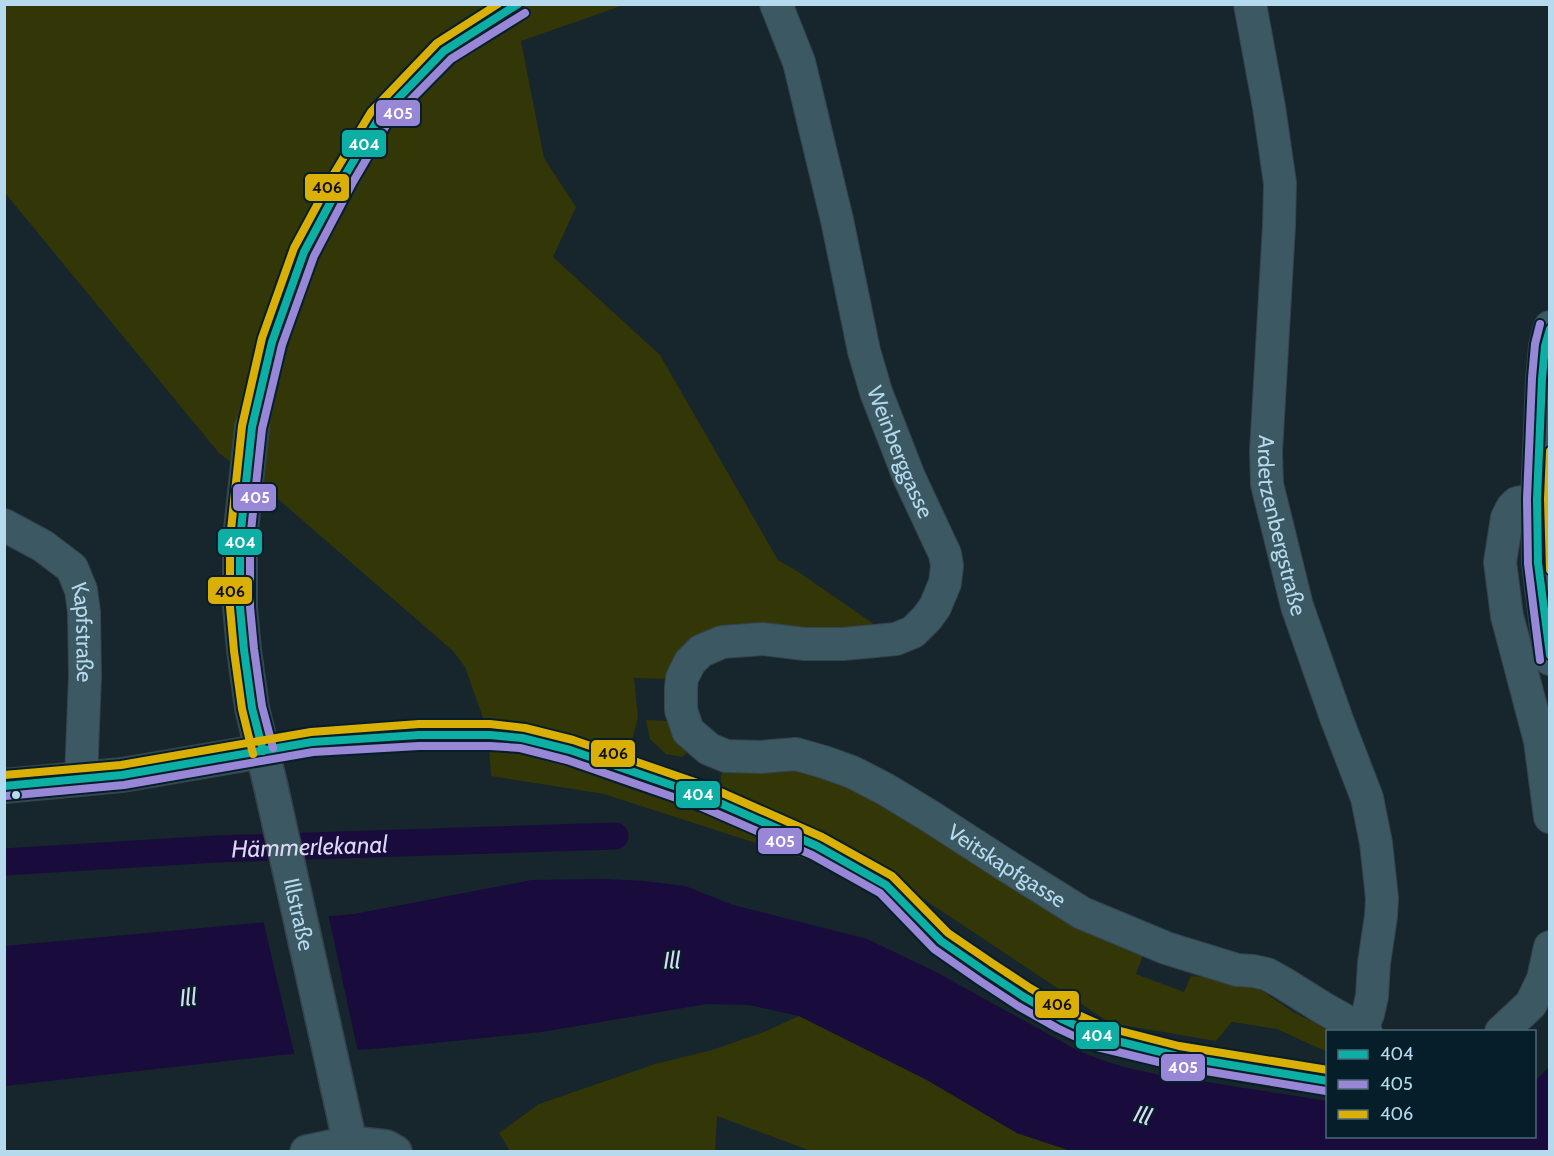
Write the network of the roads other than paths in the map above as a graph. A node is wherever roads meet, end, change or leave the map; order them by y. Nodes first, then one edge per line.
1 (776, 4) edge
2 (1250, 4) edge
3 (1550, 327) edge
4 (252, 428) tunnel mouth
5 (1537, 499) junction
6 (4, 525) edge
7 (1550, 658) edge
8 (681, 695) joint
9 (262, 752) junction
10 (81, 780) junction
11 (4, 786) edge
12 (1550, 817) edge
13 (1550, 947) edge
14 (1364, 1030) edge
15 (1503, 1030) edge
16 (350, 1143) junction
17 (308, 1152) edge
18 (395, 1152) edge

1 - 8 street, Weinberggasse
2 - 14 street, Ardetzenbergstraße
3 - 5 street
4 - 9 main road, Illstraße
5 - 7 street
5 - 12 street
6 - 10 street, Kapfstraße
8 - 14 street, Veitskapfgasse
9 - 10 main road
9 - 16 main road, Illstraße
10 - 11 main road
13 - 15 street
16 - 17 main road
16 - 18 main road

